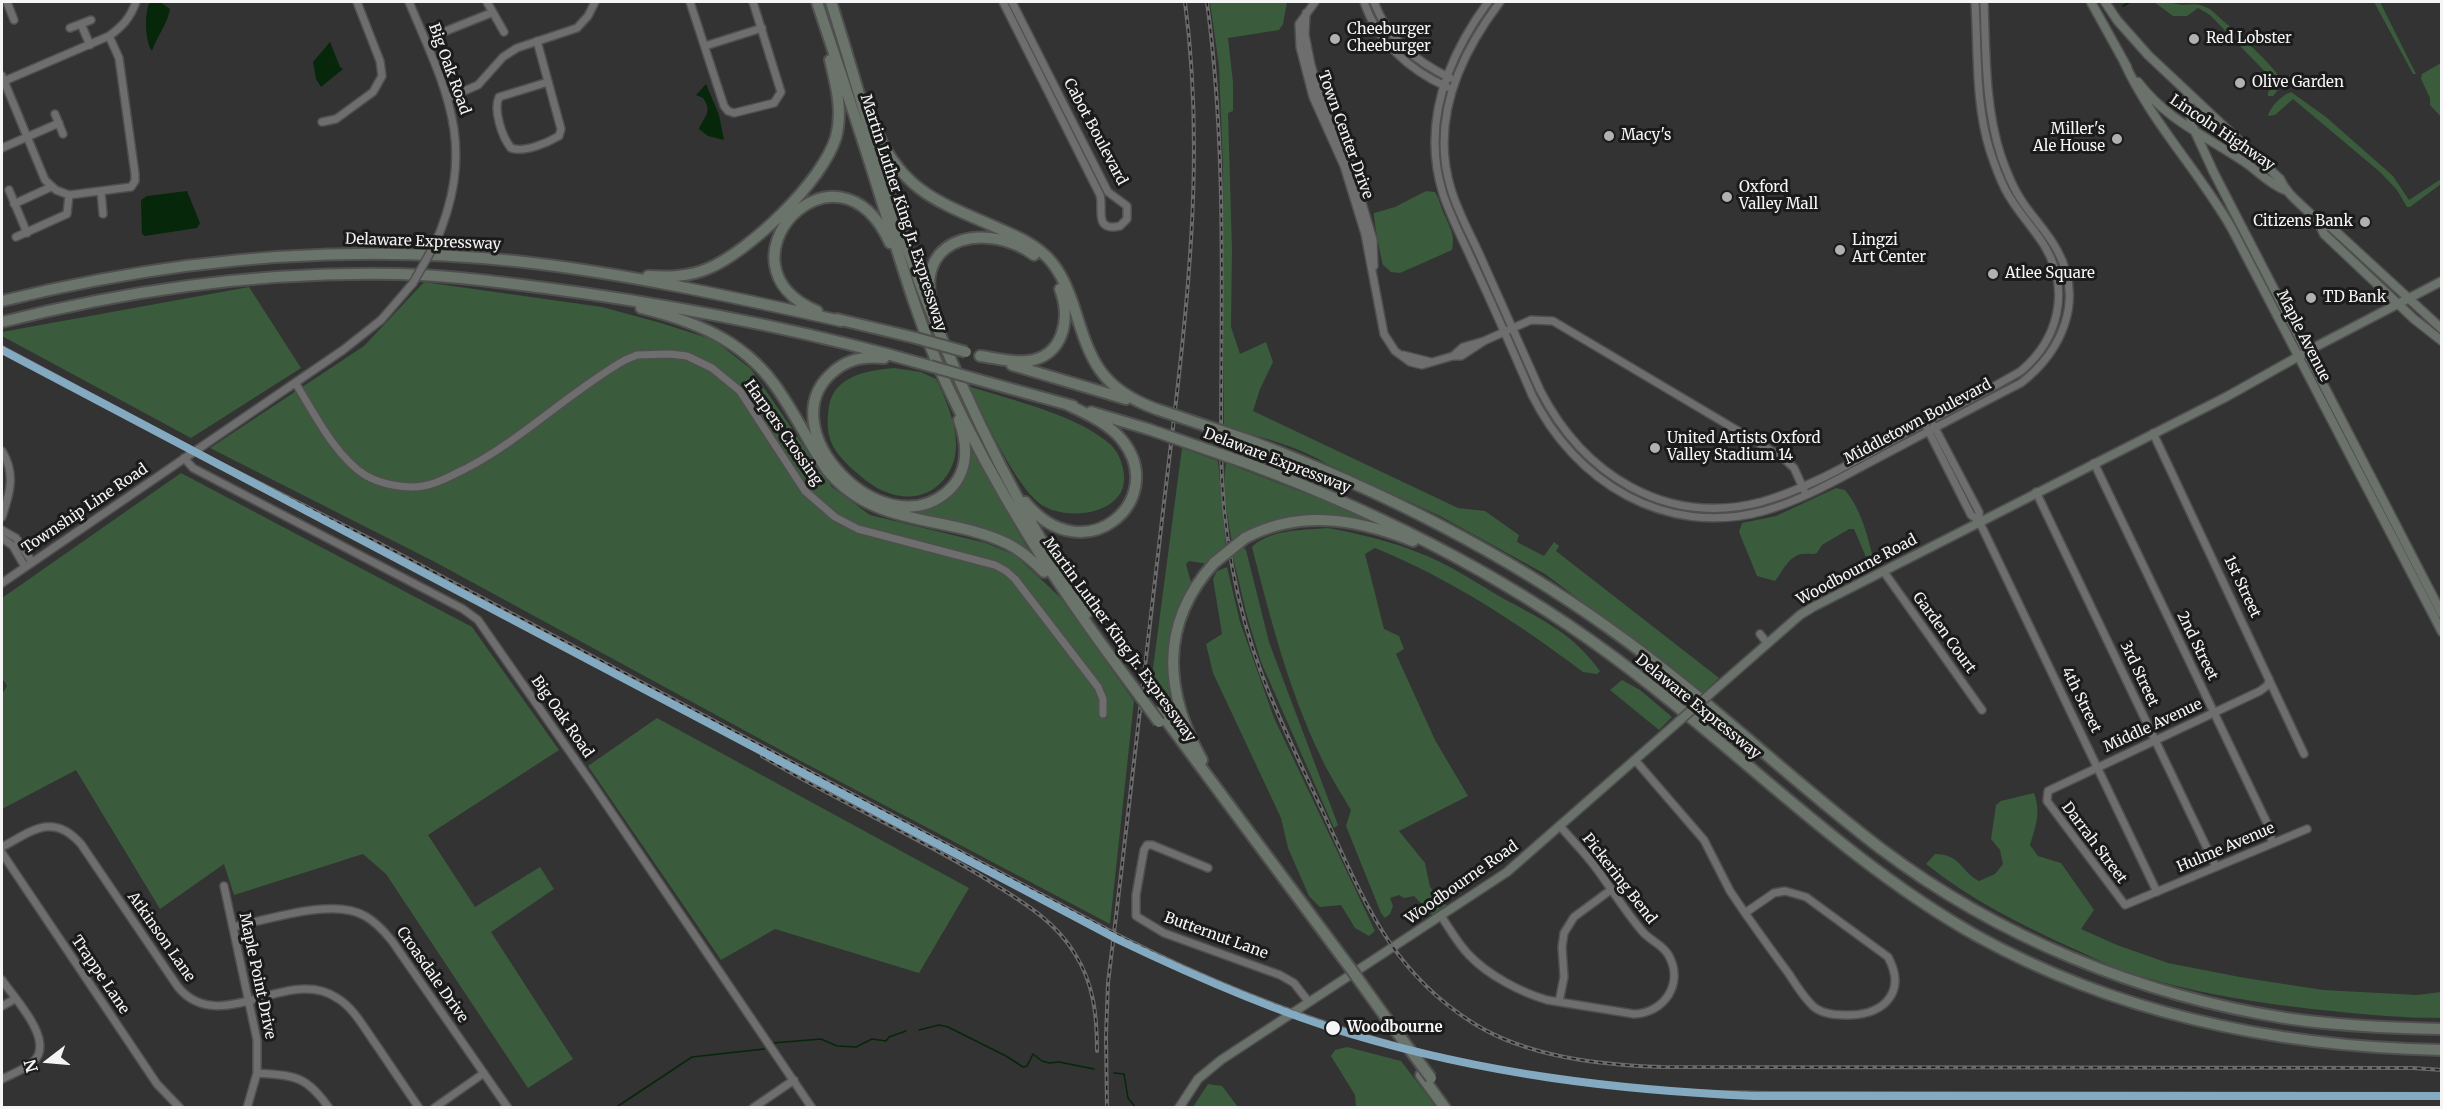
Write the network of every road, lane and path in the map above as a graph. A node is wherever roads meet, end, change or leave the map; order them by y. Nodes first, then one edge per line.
1 (7, 2) edge
2 (136, 2) edge
3 (357, 2) edge
4 (409, 2) edge
5 (487, 2) edge
6 (595, 2) edge
7 (690, 2) edge
8 (753, 2) edge
9 (831, 2) edge
10 (1003, 2) edge
11 (1012, 2) edge
12 (1315, 2) edge
13 (1364, 2) edge
14 (1374, 2) edge
15 (1488, 2) edge
16 (1500, 2) edge
17 (1975, 2) edge
18 (1984, 2) edge
19 (2091, 2) edge
20 (2105, 2) edge
21 (819, 7) edge
22 (10, 9) junction
23 (2, 13) edge
24 (491, 13) junction
25 (14, 20) dead end
26 (91, 20) dead end
27 (81, 24) junction
28 (70, 28) dead end
29 (762, 28) junction
30 (446, 31) dead end
31 (504, 32) dead end
32 (109, 36) junction
33 (537, 41) junction
34 (90, 45) junction
35 (705, 46) junction
36 (2124, 62) junction
37 (1447, 76) junction
38 (2, 80) edge
39 (1455, 81) junction
40 (548, 82) junction
41 (1443, 86) junction
42 (859, 89) junction
43 (1452, 89) junction
44 (2188, 94) junction
45 (448, 98) junction
46 (55, 114) dead end
47 (322, 122) dead end
48 (59, 123) junction
49 (2195, 133) junction
50 (63, 134) dead end
51 (27, 137) junction
52 (2, 148) edge
53 (51, 187) junction
54 (9, 190) dead end
55 (2285, 190) junction
56 (100, 192) junction
57 (69, 195) junction
58 (15, 204) junction
59 (103, 214) dead end
60 (2224, 214) junction
61 (2321, 224) junction
62 (2241, 225) junction
63 (27, 233) junction
64 (16, 237) dead end
65 (589, 272) junction
66 (906, 279) junction
67 (2442, 281) edge
68 (586, 294) junction
69 (2407, 298) junction
70 (2, 301) edge
71 (2397, 303) junction
72 (841, 321) junction
73 (2, 322) edge
74 (937, 324) junction
75 (1513, 328) junction
76 (2442, 329) edge
77 (1504, 332) junction
78 (2442, 341) edge
79 (2307, 351) junction
80 (981, 356) junction
81 (2298, 357) junction
82 (927, 365) junction
83 (946, 383) junction
84 (296, 384) junction
85 (1068, 405) junction
86 (1151, 408) junction
87 (1932, 419) junction
88 (1924, 423) junction
89 (1932, 430) junction
90 (2152, 433) junction
91 (2, 451) edge
92 (184, 458) junction
93 (2094, 463) junction
94 (1008, 479) junction
95 (1803, 486) junction
96 (2036, 492) junction
97 (1806, 496) junction
98 (2, 517) edge
99 (1979, 521) junction
100 (2, 530) edge
101 (2, 538) edge
102 (29, 564) junction
103 (1470, 564) junction
104 (1884, 572) junction
105 (2, 583) edge
106 (1062, 589) junction
107 (2442, 614) edge
108 (2442, 632) edge
109 (1760, 634) dead end
110 (1767, 644) junction
111 (1126, 671) junction
112 (2270, 679) junction
113 (1982, 710) dead end
114 (2213, 712) junction
115 (1103, 714) dead end
116 (1160, 717) junction
117 (2155, 740) junction
118 (2304, 754) dead end
119 (1635, 760) junction
120 (2098, 767) junction
121 (2046, 795) joint
122 (1223, 797) junction
123 (1560, 826) junction
124 (2307, 829) dead end
125 (2272, 842) junction
126 (2, 847) edge
127 (2, 853) edge
128 (2216, 867) junction
129 (1208, 868) dead end
130 (224, 886) dead end
131 (1612, 889) junction
132 (2157, 892) junction
133 (1745, 913) junction
134 (1441, 916) junction
135 (233, 927) junction
136 (1351, 975) junction
137 (2, 980) edge
138 (15, 999) junction
139 (249, 1000) junction
140 (1308, 1001) junction
141 (1559, 1002) junction
142 (2, 1006) edge
143 (2442, 1029) edge
144 (2442, 1050) edge
145 (257, 1073) junction
146 (484, 1073) junction
147 (1426, 1077) junction
148 (2, 1079) edge
149 (794, 1080) junction
150 (180, 1107) edge
151 (247, 1107) edge
152 (329, 1107) edge
153 (419, 1107) edge
154 (434, 1107) edge
155 (508, 1107) edge
156 (753, 1107) edge
157 (812, 1107) edge
158 (1179, 1107) edge
159 (1445, 1107) edge
160 (1453, 1107) edge

1 - 22 street
2 - 32 street
3 - 47 street
4 - 45 street, Big Oak Road
5 - 24 street
6 - 33 street
7 - 35 street
8 - 29 street
9 - 42 highway, Martin Luther King Jr. Expressway
10 - 11 street, Cabot Boulevard
12 - 77 street, Town Center Drive
13 - 41 street
14 - 37 street
15 - 37 street, Middletown Boulevard
16 - 39 street, Middletown Boulevard
17 - 87 street, Middletown Boulevard
18 - 89 street, Middletown Boulevard
19 - 36 main road, Lincoln Highway
20 - 44 main road, Lincoln Highway
21 - 65 highway
21 - 66 highway, Martin Luther King Jr. Expressway
22 - 23 street
22 - 25 street
24 - 30 street
24 - 31 street
26 - 27 street
27 - 28 street
27 - 34 street
29 - 35 street
29 - 35 street
32 - 34 street
32 - 56 street
33 - 40 street
33 - 45 street
34 - 38 street
36 - 49 main road, Lincoln Highway
36 - 60 main road, Maple Avenue
37 - 39 street
37 - 41 street, Middletown Boulevard
38 - 51 street
39 - 43 street, Middletown Boulevard
40 - 40 street
41 - 43 street
41 - 77 street, Middletown Boulevard
42 - 74 highway, Martin Luther King Jr. Expressway
42 - 86 highway
43 - 75 street, Middletown Boulevard
44 - 49 main road, Maple Avenue
44 - 55 main road, Lincoln Highway
45 - 84 street, Big Oak Road, bridge
46 - 48 street
48 - 50 street
48 - 51 street
49 - 55 main road, Lincoln Highway
49 - 62 main road, Maple Avenue
51 - 52 street
51 - 53 street
53 - 57 street
53 - 58 street
54 - 58 street
55 - 61 main road, Lincoln Highway
56 - 57 street
56 - 59 street
57 - 63 street
58 - 63 street
60 - 62 main road
60 - 81 main road, Maple Avenue
61 - 69 main road, Lincoln Highway
61 - 71 main road, Lincoln Highway
62 - 79 main road, Maple Avenue
63 - 64 street
65 - 70 highway, Delaware Expressway
65 - 72 highway, Delaware Expressway
66 - 72 highway
66 - 83 highway, Martin Luther King Jr. Expressway
67 - 69 main road, Woodbourne Road
68 - 73 highway
68 - 82 highway
68 - 106 highway
69 - 71 main road, Woodbourne Road
69 - 76 main road, Lincoln Highway
71 - 78 main road, Lincoln Highway
71 - 79 main road, Woodbourne Road
72 - 80 highway, Delaware Expressway, bridge
74 - 80 highway
74 - 94 highway, Martin Luther King Jr. Expressway
75 - 77 street, Town Center Drive
75 - 95 street, Town Center Drive
75 - 95 street, Middletown Boulevard
77 - 97 street, Middletown Boulevard
79 - 81 main road, Woodbourne Road
79 - 107 main road, Maple Avenue
80 - 86 highway, Delaware Expressway
81 - 90 main road, Woodbourne Road
81 - 108 main road, Maple Avenue
82 - 83 highway
82 - 85 highway, Delaware Expressway, bridge
83 - 106 highway, Martin Luther King Jr. Expressway
84 - 92 street, Township Line Road
84 - 115 street, Harpers Crossing
85 - 94 highway
85 - 103 highway, Delaware Expressway, bridge
86 - 143 highway, Delaware Expressway, bridge
87 - 88 street, Middletown Boulevard
87 - 89 street, 4th Street
88 - 89 street, 4th Street
88 - 95 street, Middletown Boulevard
89 - 97 street, Middletown Boulevard
89 - 99 street, 4th Street
90 - 93 main road, Woodbourne Road
90 - 112 street, 1st Street
91 - 98 street
92 - 102 street, Township Line Road
92 - 149 street, Big Oak Road
93 - 96 main road, Woodbourne Road
93 - 114 street, 2nd Street
94 - 111 highway, Martin Luther King Jr. Expressway
95 - 97 street, Town Center Drive
96 - 99 main road, Woodbourne Road
96 - 117 street, 3rd Street
99 - 104 main road, Woodbourne Road
99 - 120 street, 4th Street
100 - 102 street
101 - 102 street
102 - 105 street, Township Line Road
103 - 122 highway, bridge
103 - 144 highway, Delaware Expressway
104 - 110 main road, Woodbourne Road
104 - 113 street, Garden Court
106 - 111 highway, Martin Luther King Jr. Expressway
109 - 110 street
110 - 119 main road, Woodbourne Road, bridge
111 - 116 highway, Martin Luther King Jr. Expressway
112 - 114 street, Middle Avenue
112 - 118 street, 1st Street
114 - 117 street, Middle Avenue
114 - 125 street, 2nd Street
116 - 122 highway, Martin Luther King Jr. Expressway
116 - 136 highway, Martin Luther King Jr. Expressway
117 - 120 street, Middle Avenue
117 - 128 street, 3rd Street
119 - 123 main road, Woodbourne Road
119 - 133 street
120 - 121 street, Middle Avenue
120 - 132 street, 4th Street
121 - 132 street, Darrah Street
122 - 136 highway, Martin Luther King Jr. Expressway
123 - 131 street, Pickering Bend
123 - 134 main road, Woodbourne Road
124 - 125 street, Hulme Avenue
125 - 128 street, Hulme Avenue
126 - 139 street, Atkinson Lane
127 - 150 street, Trappe Lane
128 - 132 street, Hulme Avenue
129 - 140 street, Butternut Lane
130 - 135 street, Maple Point Drive
131 - 141 street
131 - 141 street, Pickering Bend
133 - 133 street
134 - 140 main road, Woodbourne Road
134 - 141 street, Pickering Bend
135 - 139 street, Maple Point Drive
135 - 146 street, Croasdale Drive
136 - 147 highway, Martin Luther King Jr. Expressway, bridge
137 - 138 street
138 - 142 street
138 - 148 street
139 - 145 street, Maple Point Drive
139 - 153 street, Atkinson Lane
140 - 158 main road, Woodbourne Road
145 - 151 street, Maple Point Drive
145 - 152 street
146 - 154 street
146 - 155 street, Croasdale Drive
147 - 159 highway, Martin Luther King Jr. Expressway
147 - 160 highway, Martin Luther King Jr. Expressway
149 - 156 street
149 - 157 street, Big Oak Road

